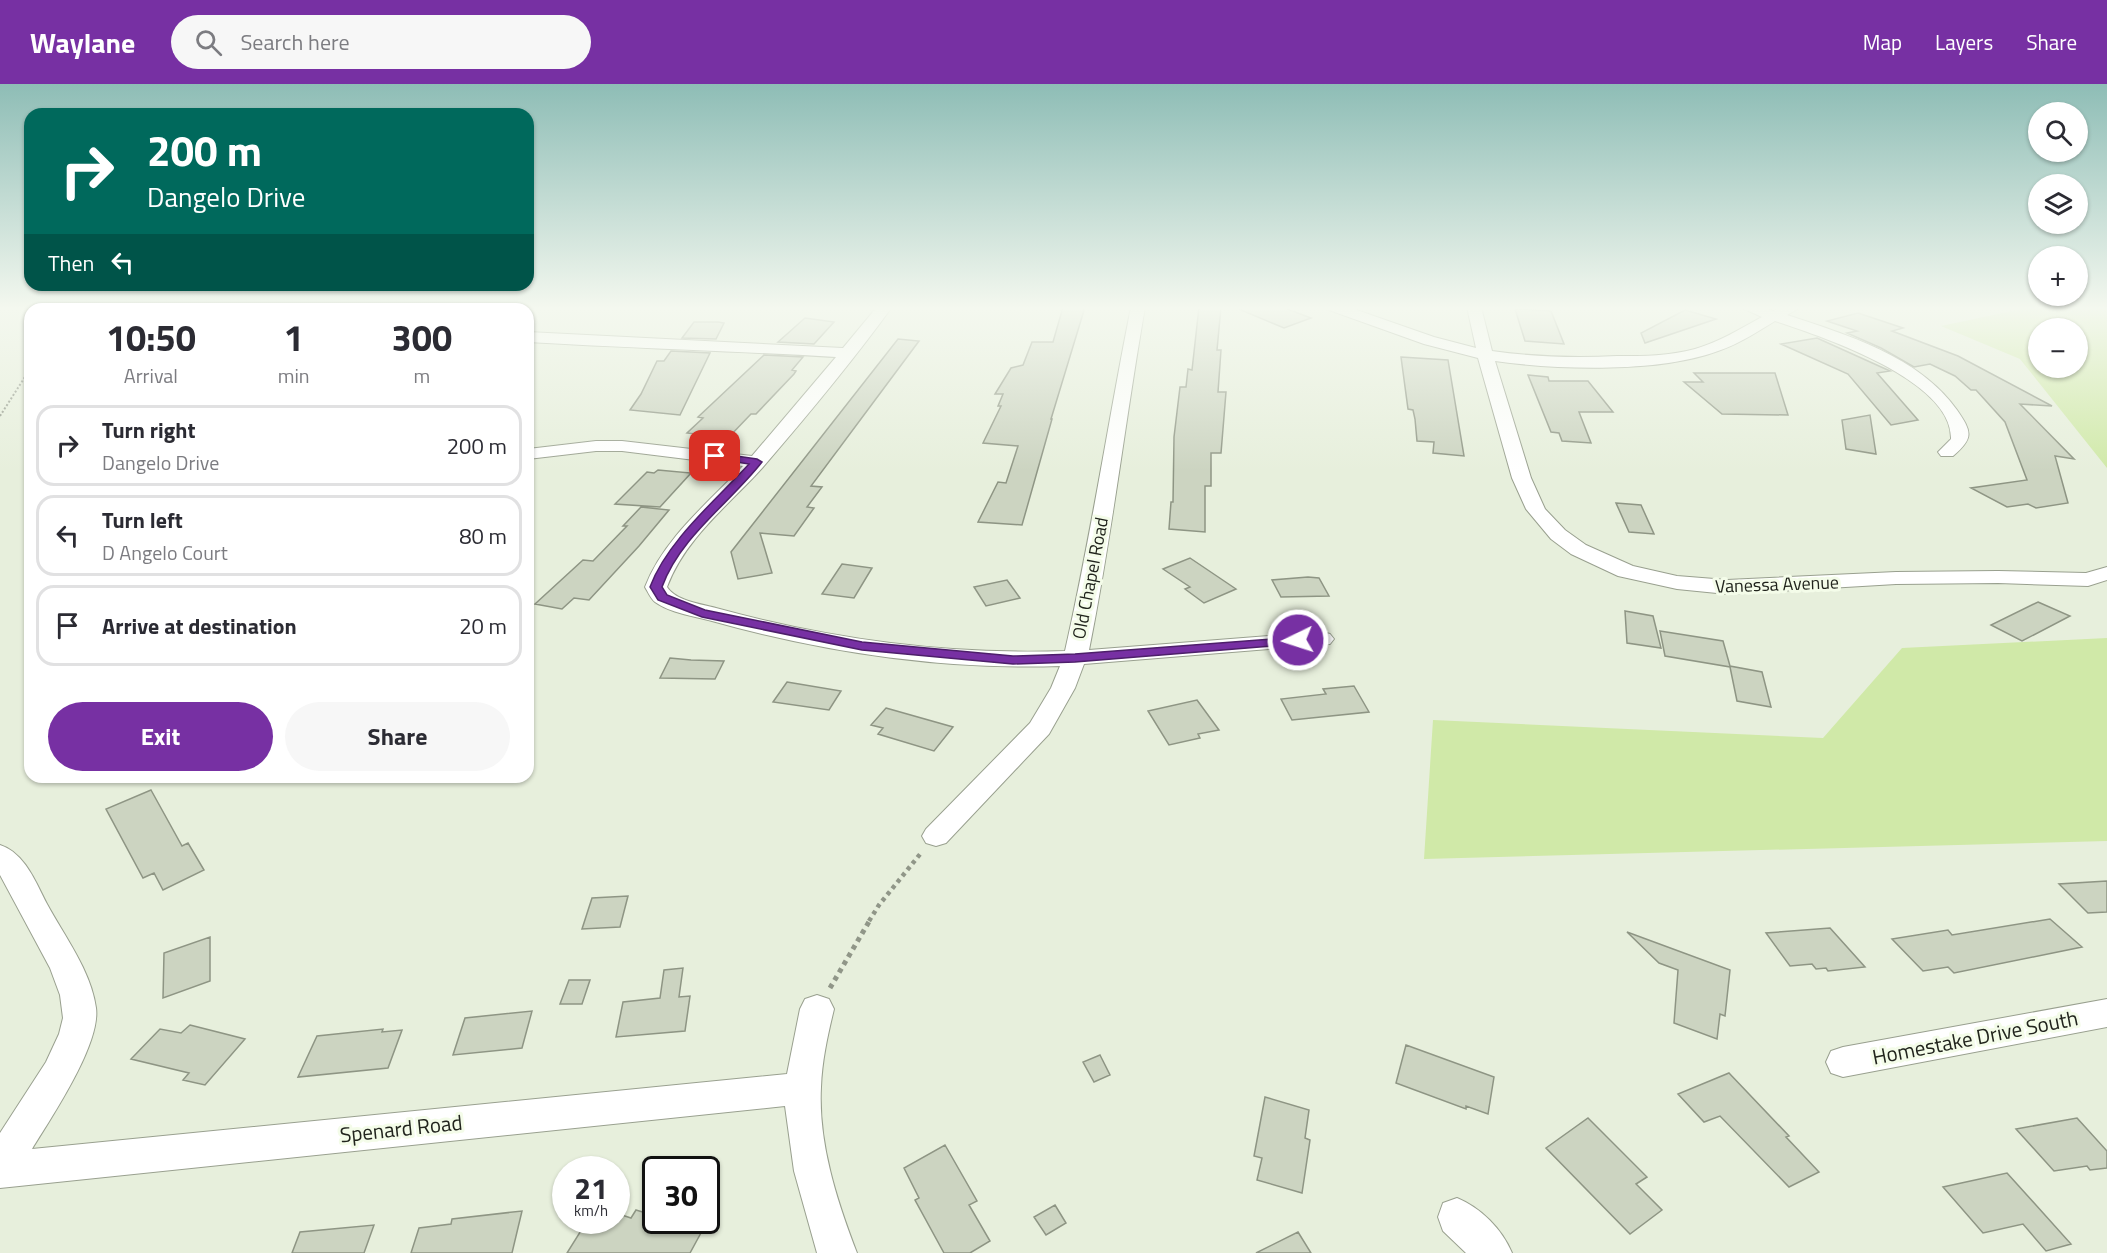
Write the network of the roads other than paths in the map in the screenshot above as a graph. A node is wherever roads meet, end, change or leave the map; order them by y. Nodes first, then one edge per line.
1 (840, 362) edge
2 (1128, 362) edge
3 (1488, 362) edge
4 (1566, 362) edge
5 (1600, 362) edge
6 (1886, 362) edge
7 (1947, 452) dead end
8 (534, 453) edge
9 (757, 462) junction
10 (2107, 573) edge
11 (1322, 639) dead end
12 (1075, 658) junction
13 (936, 836) road end
14 (0, 856) edge
15 (817, 1010) road end
16 (2107, 1013) edge
17 (1843, 1062) dead end
18 (803, 1088) junction
19 (0, 1168) edge
20 (1457, 1217) dead end
21 (837, 1253) edge
22 (1491, 1253) edge

1 - 9 street
2 - 12 street, Old Chapel Road
3 - 10 street, Vanessa Avenue
4 - 5 street
6 - 7 street
8 - 9 street
9 - 12 street
11 - 12 street
12 - 13 street, Old Chapel Road
14 - 19 street
15 - 18 street
16 - 17 street, Homestake Drive South
18 - 19 street, Spenard Road
18 - 21 street
20 - 22 street

